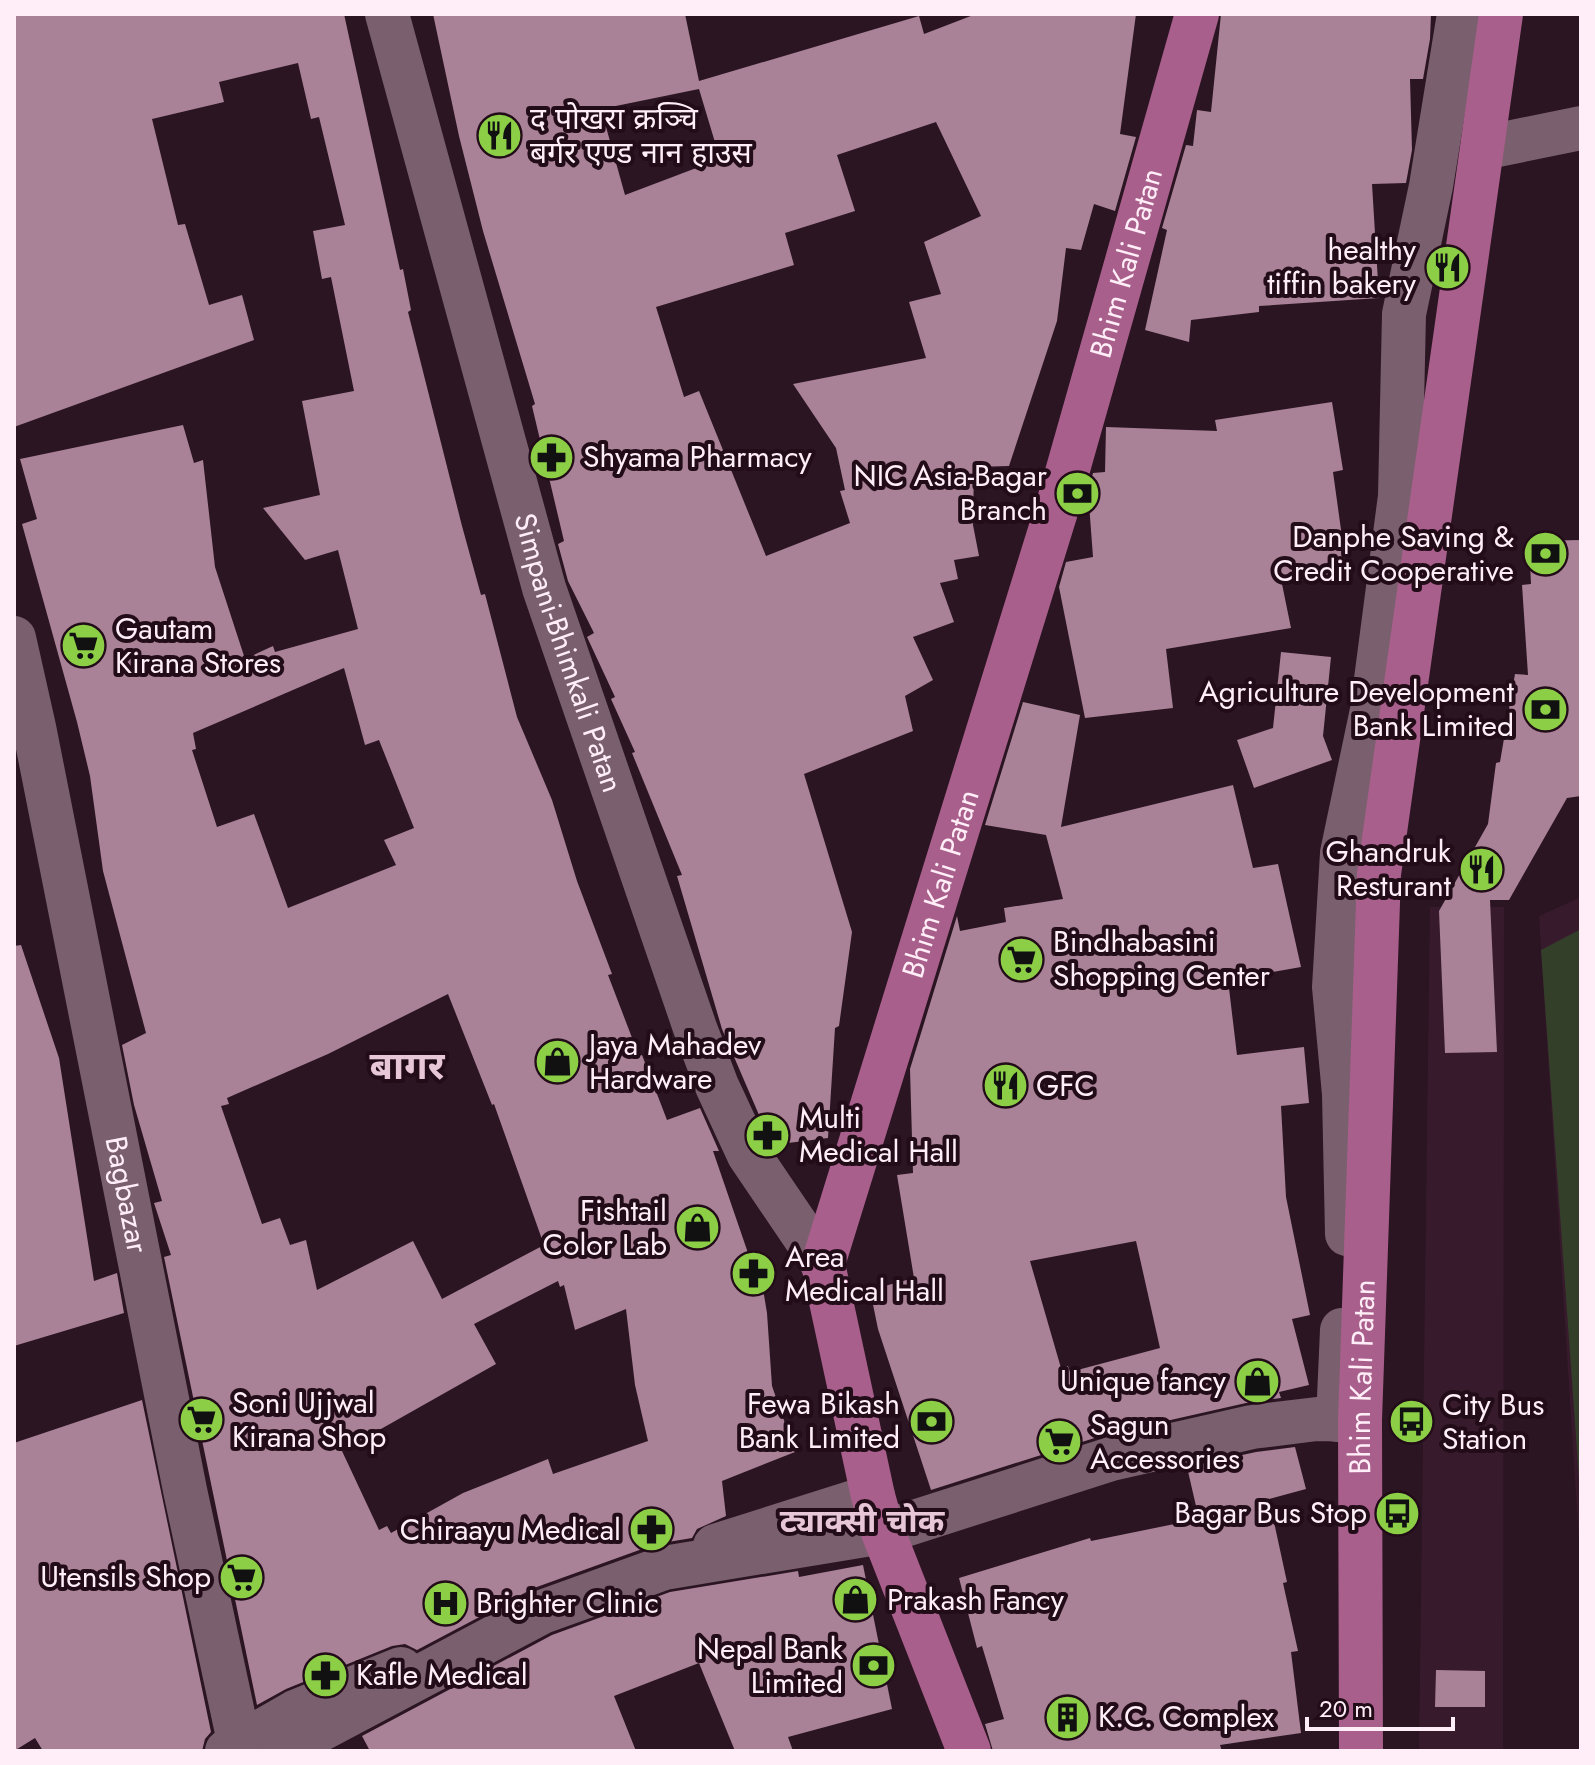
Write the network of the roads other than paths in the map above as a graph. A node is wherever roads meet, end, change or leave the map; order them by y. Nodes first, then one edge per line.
1 (387, 14) edge
2 (1197, 14) edge
3 (1459, 14) edge
4 (1501, 14) edge
5 (1581, 128) edge
6 (1483, 148) junction
7 (14, 638) edge
8 (823, 1264) junction
9 (1349, 1420) junction
10 (878, 1514) junction
11 (247, 1749) edge
12 (969, 1751) edge
13 (1361, 1751) edge

1 - 8 street, Simpani-Bhimkali Patan
2 - 8 main road, Bhim Kali Patan
3 - 9 street
4 - 6 main road, Bhim Kali Patan
5 - 6 street
6 - 9 main road, Bhim Kali Patan
7 - 11 street, Bagbazar
8 - 10 main road, Bhim Kali Patan
9 - 10 street
9 - 13 main road, Bhim Kali Patan
10 - 11 street
10 - 12 main road, Bhim Kali Patan

